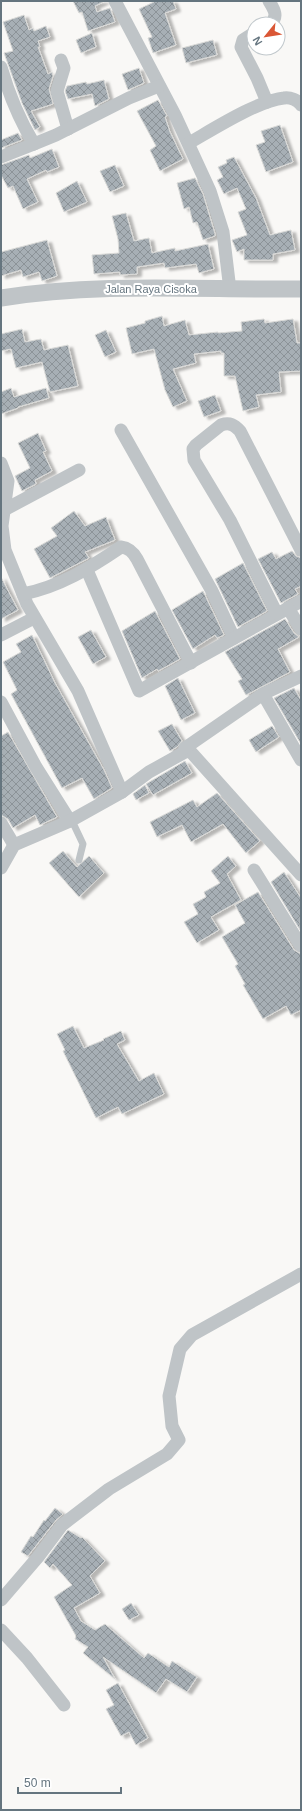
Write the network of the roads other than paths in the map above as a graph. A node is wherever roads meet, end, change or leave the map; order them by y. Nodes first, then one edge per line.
1 (115, 1) edge
2 (270, 1) edge
3 (276, 16) edge
4 (246, 38) edge
5 (61, 60) dead end
6 (1, 68) edge
7 (159, 86) junction
8 (267, 102) junction
9 (301, 105) edge
10 (68, 129) junction
11 (188, 143) junction
12 (34, 144) junction
13 (1, 157) edge
14 (301, 289) edge
15 (230, 290) junction
16 (1, 298) edge
17 (121, 430) dead end
18 (1, 465) edge
19 (79, 470) dead end
20 (4, 510) junction
21 (301, 550) edge
22 (87, 570) junction
23 (23, 594) junction
24 (301, 601) edge
25 (282, 611) junction
26 (34, 618) junction
27 (301, 629) edge
28 (1, 636) edge
29 (234, 638) junction
30 (191, 662) junction
31 (301, 676) edge
32 (263, 694) junction
33 (1, 702) edge
34 (185, 748) junction
35 (301, 760) edge
36 (122, 792) junction
37 (70, 821) junction
38 (1, 823) edge
39 (14, 845) junction
40 (79, 860) dead end
41 (1, 868) edge
42 (254, 870) dead end
43 (300, 871) edge
44 (301, 946) edge
45 (301, 1274) edge
46 (1, 1600) edge
47 (1, 1630) edge
48 (64, 1705) dead end

1 - 7 street
2 - 3 street
4 - 8 street
5 - 10 street
6 - 12 street
7 - 10 street
7 - 11 street
8 - 9 street
8 - 11 street
10 - 12 street
11 - 15 street
12 - 13 street
14 - 15 street, Jalan Raya Cisoka
15 - 16 street, Jalan Raya Cisoka
17 - 29 street
18 - 20 street
19 - 20 street
20 - 23 street
21 - 25 street
22 - 23 street
22 - 30 street
22 - 30 street
23 - 26 street
24 - 25 street
25 - 27 street
25 - 29 street
26 - 28 street
26 - 36 street
29 - 30 street
31 - 32 street
32 - 34 street
32 - 35 street
33 - 37 street
34 - 36 street
34 - 43 street
36 - 37 street
37 - 39 street
37 - 40 lane
38 - 39 street
39 - 41 street
42 - 44 street
45 - 46 street
47 - 48 street

